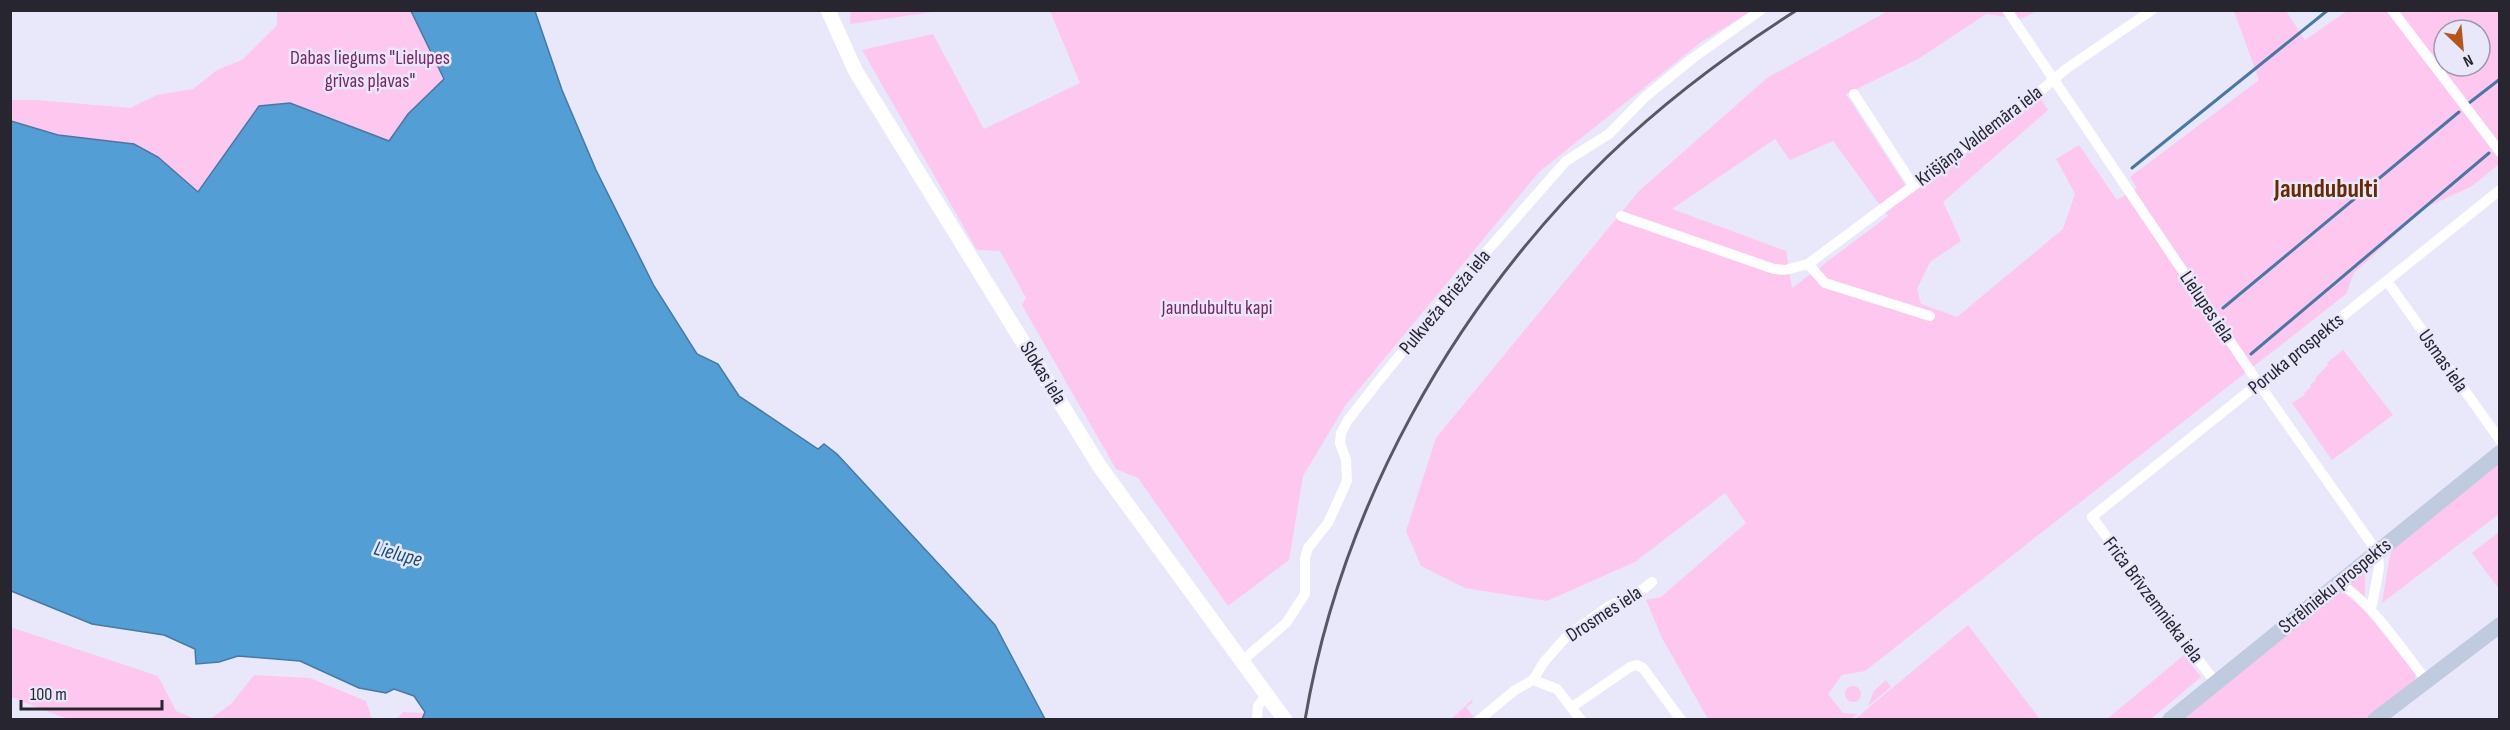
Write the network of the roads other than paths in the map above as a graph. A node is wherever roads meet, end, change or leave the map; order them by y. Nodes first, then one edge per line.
1 (828, 10) edge
2 (1761, 10) edge
3 (2007, 10) edge
4 (2151, 10) edge
5 (2392, 10) edge
6 (2054, 79) junction
7 (1854, 94) dead end
8 (2499, 152) edge
9 (1913, 185) junction
10 (2499, 190) edge
11 (1621, 216) dead end
12 (1808, 264) junction
13 (2387, 281) junction
14 (1930, 316) dead end
15 (2259, 384) junction
16 (2499, 440) edge
17 (2499, 453) edge
18 (2092, 517) joint
19 (2378, 553) junction
20 (1652, 582) dead end
21 (2340, 583) junction
22 (2371, 610) junction
23 (2499, 625) edge
24 (1242, 660) junction
25 (1533, 680) junction
26 (2426, 680) junction
27 (2215, 682) junction
28 (1267, 694) junction
29 (1572, 707) junction
30 (1257, 720) edge
31 (1285, 720) edge
32 (1479, 720) edge
33 (1581, 720) edge
34 (1681, 720) edge
35 (2170, 720) edge
36 (2375, 720) edge

1 - 24 main road, Slokas iela
2 - 24 street, Pulkveža Brieža iela
3 - 6 street, Lielupes iela
4 - 6 street, Krišjāņa Valdemāra iela
5 - 8 street
6 - 9 street, Krišjāņa Valdemāra iela
6 - 15 street, Lielupes iela
7 - 9 street
9 - 12 street, Krišjāņa Valdemāra iela
10 - 13 street, Poruka prospekts
11 - 12 street
12 - 14 street
13 - 15 street, Poruka prospekts
13 - 16 street, Usmas iela
15 - 18 street, Poruka prospekts
15 - 19 street, Lielupes iela
17 - 19 main road, Strēlnieku prospekts
18 - 27 street, Friča Brīvzemnieka iela
19 - 21 main road, Strēlnieku prospekts
19 - 22 street
20 - 25 street, Drosmes iela
21 - 22 street
21 - 27 main road, Strēlnieku prospekts
22 - 26 street
23 - 26 main road
24 - 28 main road, Slokas iela
25 - 29 street
25 - 32 street, Drosmes iela
26 - 36 main road
27 - 35 main road, Strēlnieku prospekts
28 - 30 street
28 - 31 main road, Slokas iela
29 - 33 street
29 - 34 street

